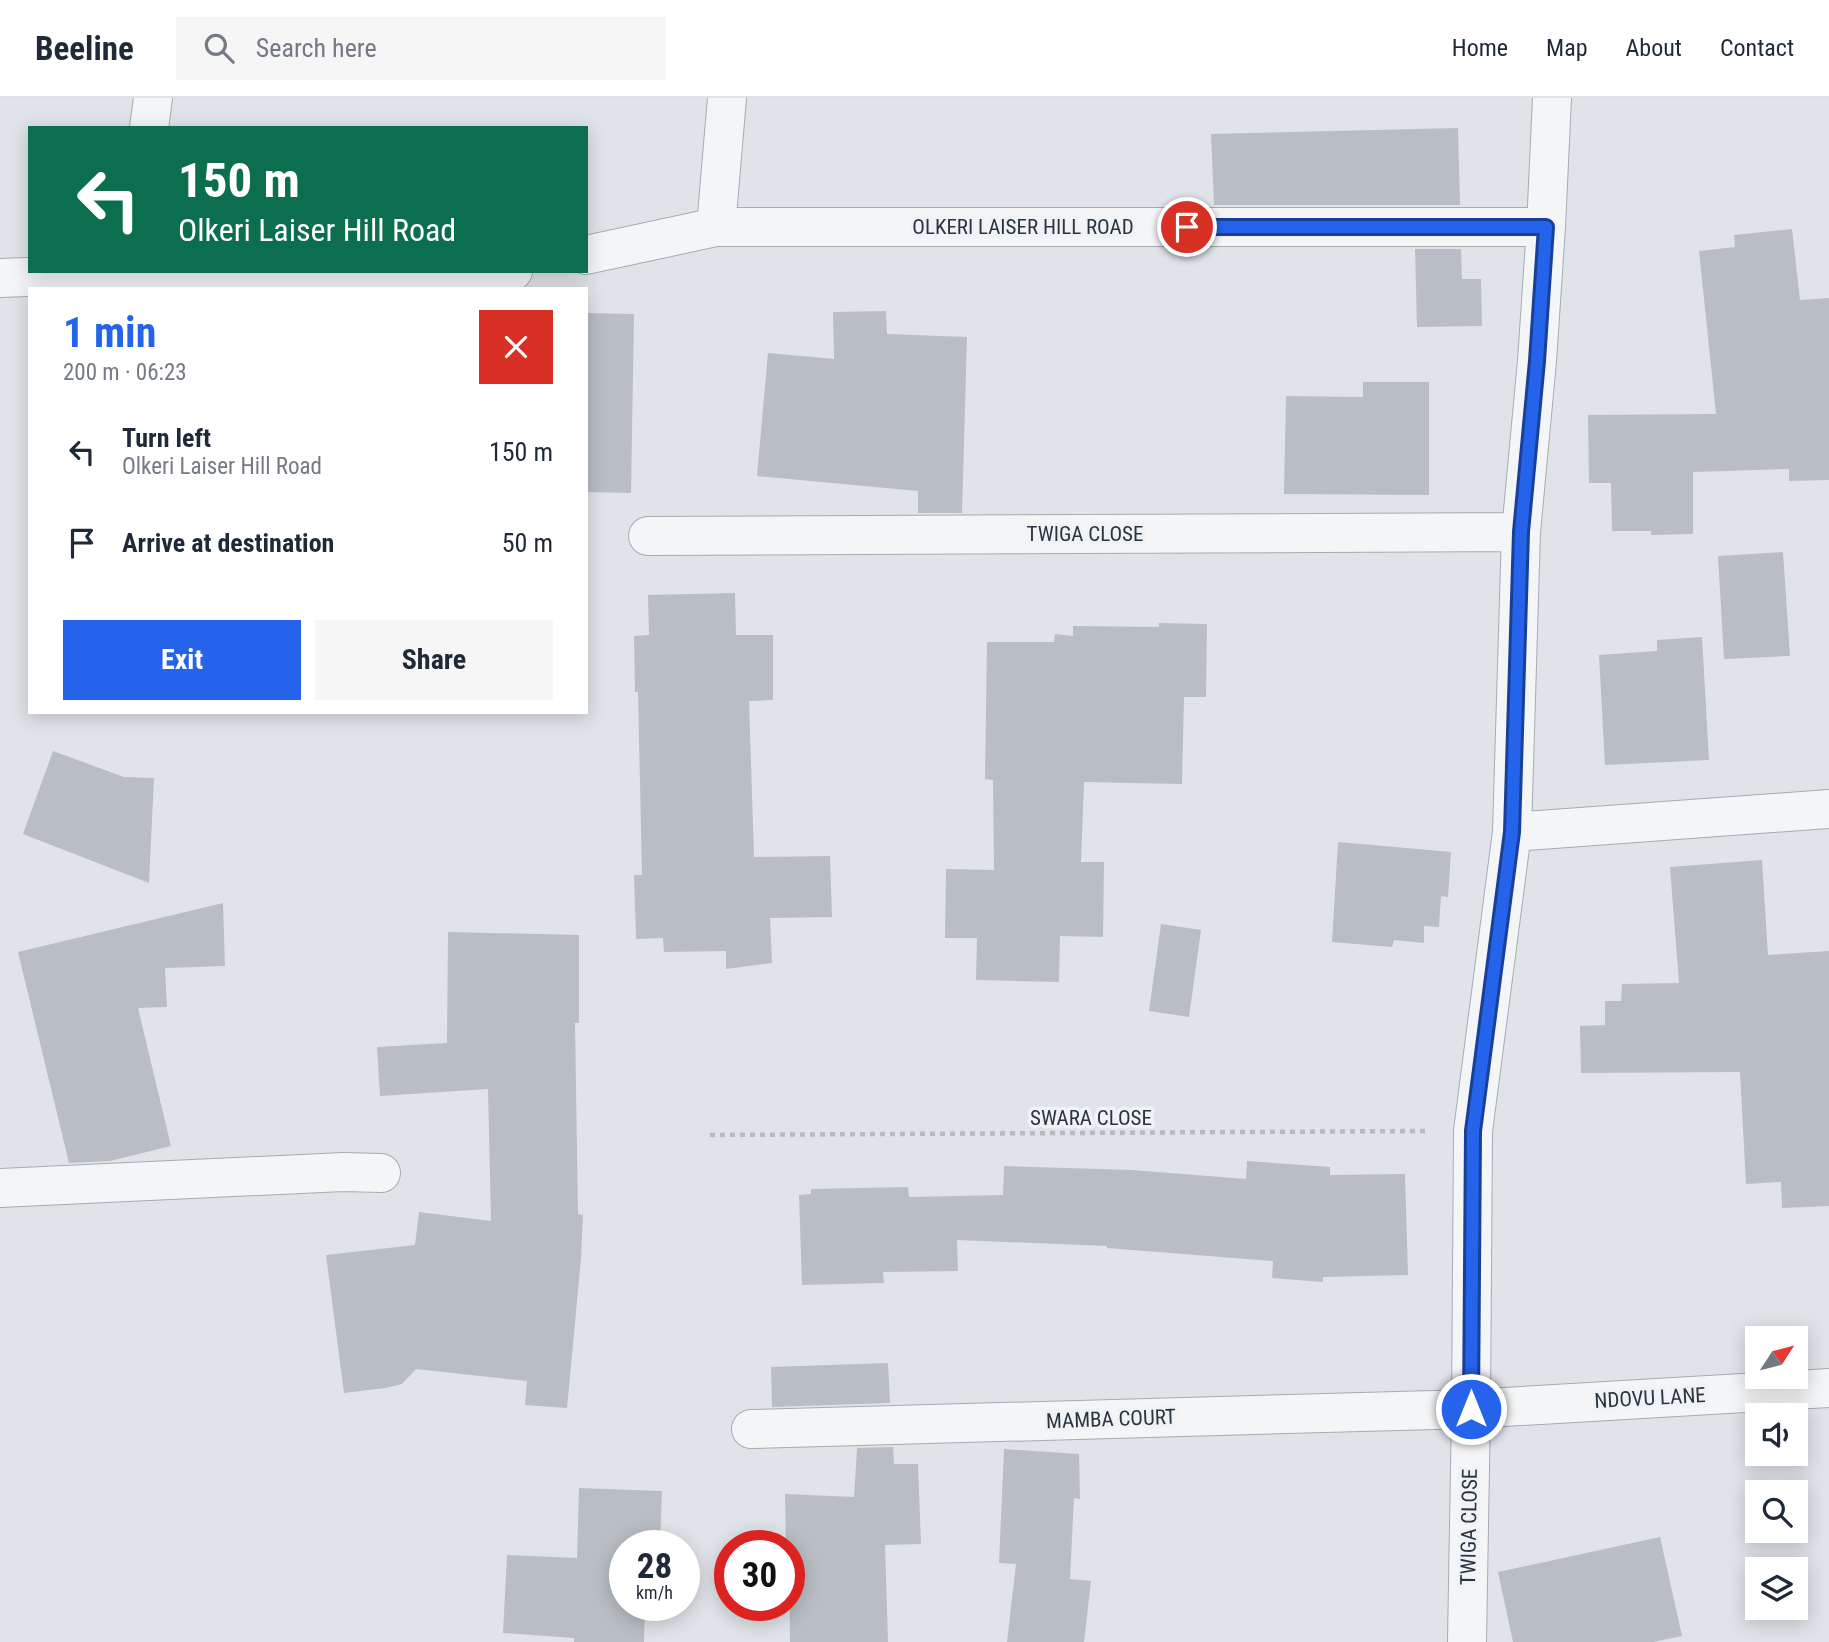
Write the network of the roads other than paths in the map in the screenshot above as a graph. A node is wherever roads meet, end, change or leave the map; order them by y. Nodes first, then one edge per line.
1 (153, 98) edge
2 (727, 98) edge
3 (1552, 98) edge
4 (149, 126) edge
5 (716, 227) junction
6 (1546, 227) junction
7 (588, 255) edge
8 (108, 273) edge
9 (154, 273) edge
10 (504, 273) edge
11 (0, 278) edge
12 (1521, 532) junction
13 (649, 536) dead end
14 (1829, 808) edge
15 (1512, 832) junction
16 (381, 1173) dead end
17 (0, 1188) edge
18 (1829, 1388) edge
19 (1471, 1409) junction
20 (751, 1429) dead end
21 (1467, 1642) edge

1 - 4 street
2 - 5 street
3 - 6 street, TWIGA CLOSE
5 - 6 street, OLKERI LAISER HILL ROAD
5 - 7 street, OLKERI LAISER HILL ROAD
6 - 12 street, TWIGA CLOSE
8 - 11 street
9 - 10 street
12 - 13 street, TWIGA CLOSE
12 - 15 street, TWIGA CLOSE
14 - 15 street
15 - 19 street, TWIGA CLOSE
16 - 17 street
18 - 19 street, NDOVU LANE
19 - 20 street, MAMBA COURT
19 - 21 street, TWIGA CLOSE

